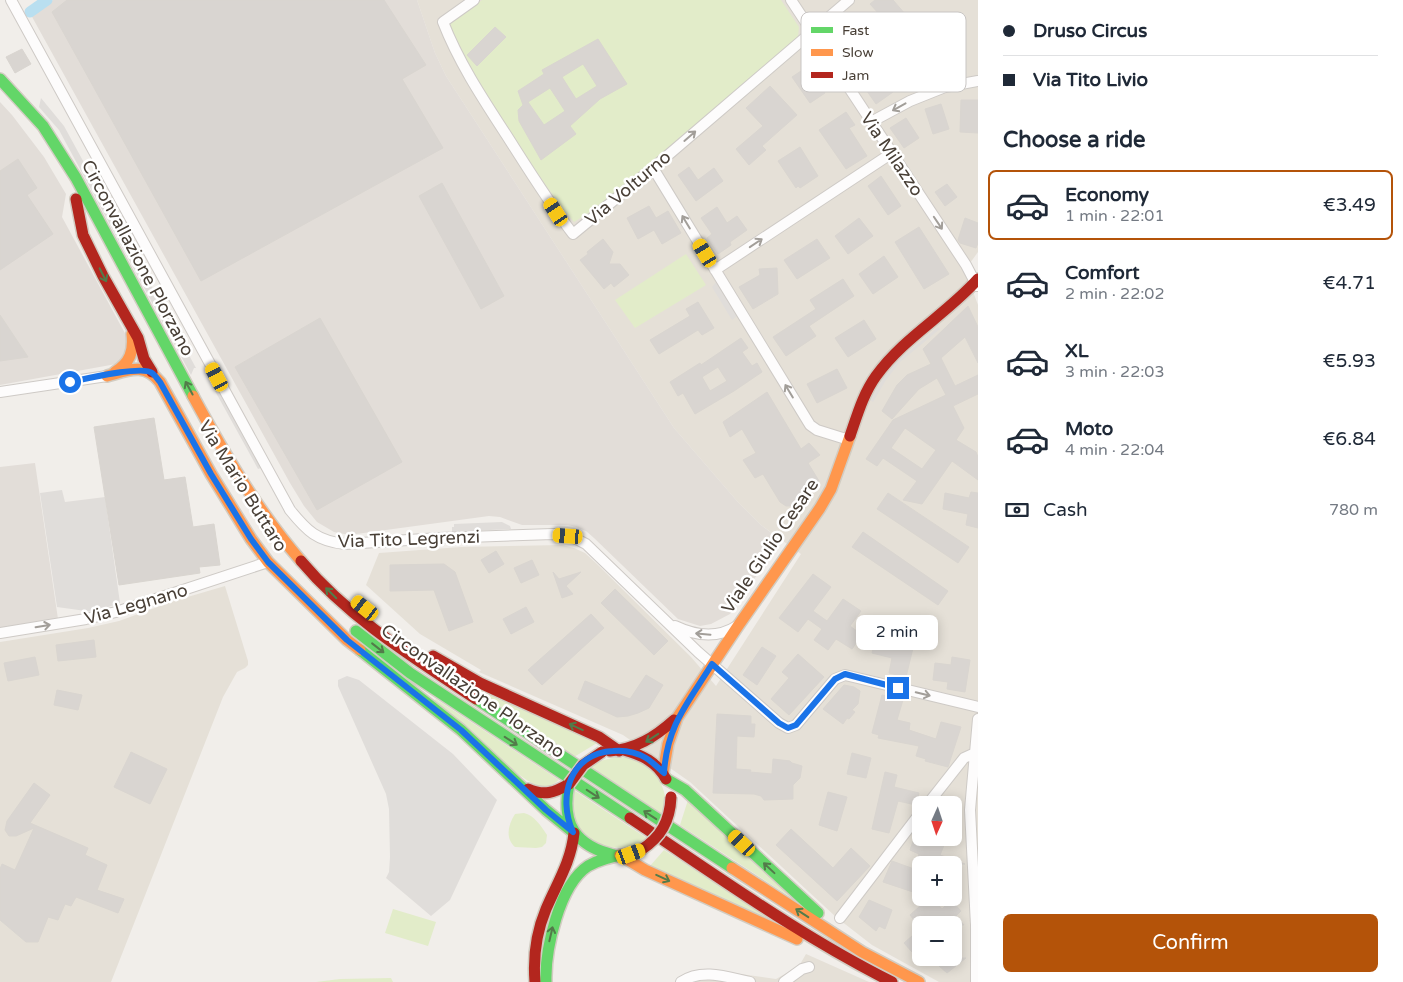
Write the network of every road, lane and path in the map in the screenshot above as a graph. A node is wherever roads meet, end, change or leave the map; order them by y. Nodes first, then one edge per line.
1 (11, 0) edge
2 (474, 0) edge
3 (791, 0) edge
4 (849, 0) edge
5 (835, 12) edge
6 (801, 15) edge
7 (801, 41) edge
8 (0, 79) edge
9 (0, 90) edge
10 (851, 92) edge
11 (932, 92) edge
12 (871, 122) junction
13 (892, 153) junction
14 (653, 168) junction
15 (76, 199) junction
16 (715, 270) junction
17 (977, 283) edge
18 (124, 315) junction
19 (152, 372) junction
20 (107, 376) junction
21 (0, 392) edge
22 (198, 404) junction
23 (848, 440) junction
24 (240, 498) dead end
25 (250, 514) dead end
26 (268, 562) junction
27 (372, 613) dead end
28 (668, 622) junction
29 (738, 626) junction
30 (0, 633) edge
31 (426, 651) dead end
32 (712, 664) junction
33 (978, 708) edge
34 (677, 718) junction
35 (978, 726) edge
36 (621, 750) junction
37 (975, 753) junction
38 (665, 776) junction
39 (569, 784) junction
40 (520, 785) junction
41 (934, 796) edge
42 (912, 824) edge
43 (574, 832) junction
44 (975, 854) edge
45 (619, 855) junction
46 (840, 918) dead end
47 (872, 957) junction
48 (809, 966) dead end
49 (866, 969) junction
50 (535, 982) edge
51 (546, 982) edge
52 (680, 982) edge
53 (750, 982) edge
54 (784, 982) edge
55 (892, 982) edge
56 (919, 982) edge
57 (976, 982) edge

1 - 28 street, Via Tito Legrenzi
2 - 14 street, Via Volturno
3 - 6 street, Via Milazzo
4 - 5 street, Via Volturno
14 -> 7 street, Via Volturno
22 -> 8 main road, Circonvallazione Plorzano
9 - 15 main road, Circonvallazione Plorzano
10 - 12 street, Via Milazzo
11 -> 12 street
12 - 13 street, Via Milazzo
16 -> 13 street
13 -> 17 street, Via Milazzo
16 -> 14 street
15 -> 18 main road
15 - 24 main road, Circonvallazione Plorzano
23 -> 16 street
17 - 23 main road, Viale Giulio Cesare
18 - 19 main road, Via Mario Buttaro
18 - 20 main road
19 - 20 main road
19 - 26 main road, Via Mario Buttaro
20 - 21 street
22 - 27 main road
47 -> 22 main road, Circonvallazione Plorzano
23 - 29 main road, Viale Giulio Cesare
25 -> 49 main road, Circonvallazione Plorzano
30 -> 26 street, Via Legnano
26 - 40 main road, Via Mario Buttaro
29 -> 28 street, Via Tito Legrenzi
28 - 32 street, Via Tito Legrenzi
29 - 32 main road, Viale Giulio Cesare
36 -> 31 main road
32 -> 33 street, Via Tito Legrenzi
32 - 34 main road, Viale Giulio Cesare
34 -> 36 main road, Viale Giulio Cesare
34 - 38 main road, Viale Giulio Cesare
35 - 37 street
36 - 38 main road, Viale Giulio Cesare
36 - 39 main road, Viale Giulio Cesare, bridge
37 - 41 street
37 - 44 street
38 - 45 main road, Viale Giulio Cesare, bridge
47 -> 38 main road
39 - 40 main road, Via Mario Buttaro
39 - 43 main road, Viale Giulio Cesare
40 - 43 main road, Via Mario Buttaro
42 - 46 street
43 - 45 main road, Viale Giulio Cesare
43 - 50 main road, Viale Giulio Cesare
44 - 57 street
45 -> 49 main road
51 -> 45 main road, Viale Giulio Cesare
47 - 56 main road, Circonvallazione Plorzano
48 - 54 street
49 - 55 main road, Circonvallazione Plorzano
52 - 53 street

